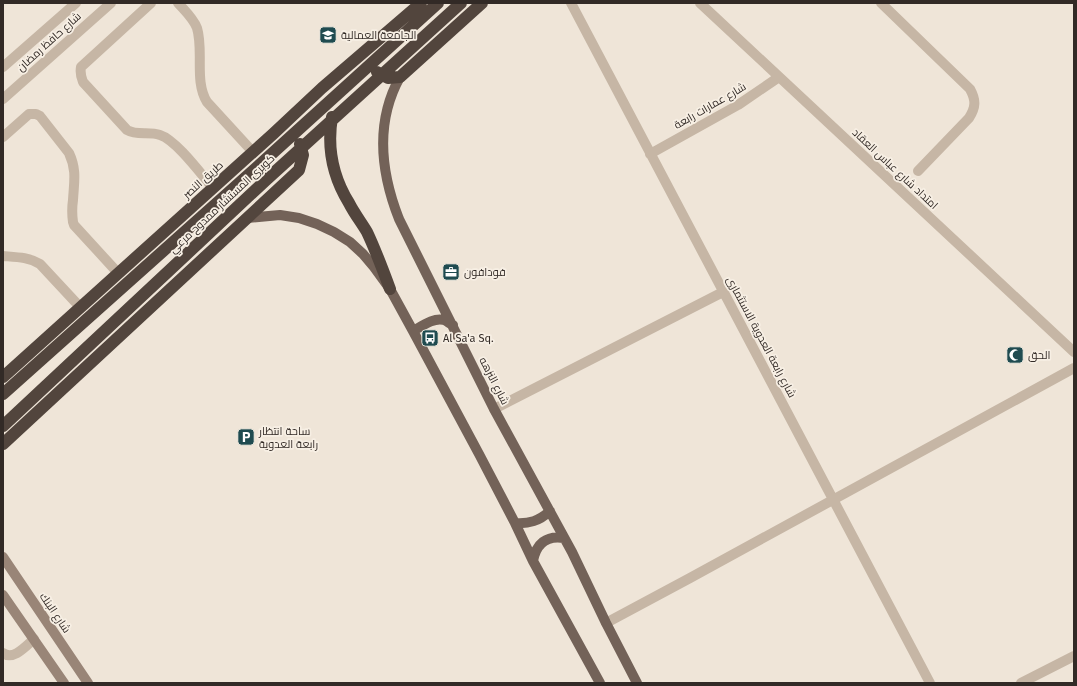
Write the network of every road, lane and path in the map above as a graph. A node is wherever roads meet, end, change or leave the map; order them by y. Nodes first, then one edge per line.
1 (76, 3) edge
2 (111, 3) edge
3 (151, 3) edge
4 (178, 3) edge
5 (420, 3) edge
6 (438, 3) edge
7 (461, 3) edge
8 (482, 3) edge
9 (571, 3) edge
10 (700, 3) edge
11 (881, 3) edge
12 (372, 45) junction
13 (3, 67) edge
14 (400, 77) junction
15 (779, 77) junction
16 (3, 99) edge
17 (273, 134) junction
18 (3, 137) edge
19 (253, 152) junction
20 (650, 154) junction
21 (918, 171) dead end
22 (213, 188) junction
23 (247, 218) junction
24 (3, 256) edge
25 (118, 273) junction
26 (390, 289) junction
27 (723, 292) junction
28 (80, 307) junction
29 (453, 325) junction
30 (413, 331) junction
31 (1074, 352) edge
32 (1074, 368) edge
33 (3, 376) edge
34 (3, 394) edge
35 (494, 409) junction
36 (3, 426) edge
37 (3, 444) edge
38 (833, 500) junction
39 (550, 511) junction
40 (515, 523) junction
41 (564, 538) junction
42 (3, 557) edge
43 (533, 561) junction
44 (3, 595) edge
45 (6, 607) edge
46 (606, 623) junction
47 (34, 639) junction
48 (3, 653) edge
49 (1074, 656) edge
50 (64, 683) edge
51 (88, 683) edge
52 (600, 683) edge
53 (637, 683) edge
54 (930, 683) edge
55 (1021, 683) edge

1 - 13 street, شارع حافظ رمضان
2 - 16 street, شارع حافظ رمضان
3 - 22 street
4 - 19 street
5 - 12 highway, طريق النصر
6 - 34 highway, كوبرى المستشار ممدوح مرعي
7 - 36 highway, كوبرى المستشار ممدوح مرعي
8 - 14 highway
9 - 20 street, شارع رابعة العدوية الاستثمارى
10 - 15 street, امتداد شارع عباس العقاد
11 - 21 street
12 - 14 highway
12 - 17 highway, طريق النصر
12 - 26 highway
14 - 29 main road, شارع النزهه
15 - 20 street, شارع عمارات رابعة
15 - 31 street, امتداد شارع عباس العقاد
17 - 19 highway, طريق النصر
17 - 23 highway
18 - 25 street
19 - 22 highway, طريق النصر
20 - 27 street, شارع رابعة العدوية الاستثمارى
22 - 25 highway, طريق النصر
23 - 26 main road
23 - 37 highway
24 - 28 street
25 - 28 highway, طريق النصر
26 - 30 main road
27 - 35 street
27 - 38 street, شارع رابعة العدوية الاستثمارى
28 - 33 highway, طريق النصر
29 - 30 main road
29 - 35 main road, شارع النزهه
30 - 40 main road
32 - 38 street
35 - 39 main road, شارع النزهه
38 - 46 street
38 - 54 street, شارع رابعة العدوية الاستثمارى
39 - 40 main road
39 - 41 main road, شارع النزهه
40 - 43 main road
41 - 43 main road
41 - 46 main road, شارع النزهه
42 - 51 street, شارع البنك
43 - 52 main road
44 - 45 street
45 - 47 street
46 - 53 main road, شارع النزهه
47 - 48 street
47 - 50 street
49 - 55 street

